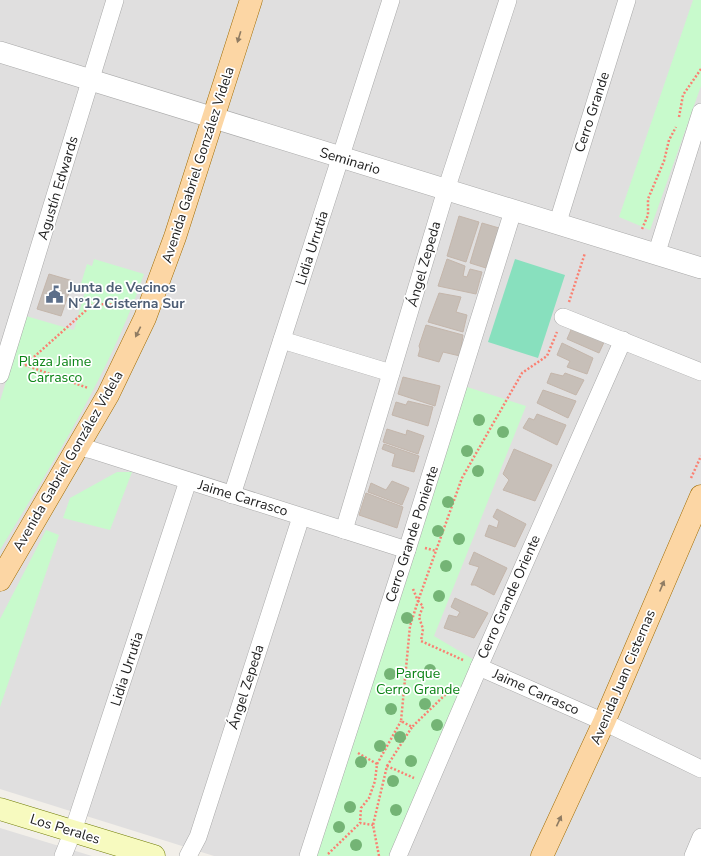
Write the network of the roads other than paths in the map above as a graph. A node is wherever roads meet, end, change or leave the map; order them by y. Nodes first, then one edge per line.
1 (115, 0) edge
2 (251, 0) edge
3 (391, 0) edge
4 (508, 0) edge
5 (628, 0) edge
6 (0, 52) edge
7 (90, 80) junction
8 (701, 112) edge
9 (214, 118) junction
10 (342, 158) junction
11 (446, 190) junction
12 (513, 211) junction
13 (557, 225) junction
14 (656, 255) junction
15 (701, 268) edge
16 (563, 317) dead end
17 (282, 340) junction
18 (623, 340) junction
19 (2, 370) edge
20 (701, 372) edge
21 (391, 373) junction
22 (78, 447) junction
23 (188, 482) junction
24 (232, 495) junction
25 (700, 501) edge
26 (301, 517) junction
27 (344, 530) junction
28 (408, 550) junction
29 (0, 580) edge
30 (479, 667) junction
31 (604, 722) junction
32 (701, 769) edge
33 (0, 809) edge
34 (73, 831) junction
35 (701, 837) edge
36 (63, 856) edge
37 (154, 856) edge
38 (188, 856) edge
39 (308, 856) edge
40 (398, 856) edge
41 (542, 856) edge
42 (692, 856) edge

1 - 7 street, Agustín Edwards
2 -> 9 main road, Avenida Gabriel González Videla
3 - 10 street, Lidia Urrutia
4 - 11 street, Ángel Zepeda
5 - 13 street, Cerro Grande
6 - 7 street, Seminario
7 - 9 street, Seminario
7 - 19 street, Agustín Edwards
8 - 14 street
9 - 10 street, Seminario
9 -> 22 main road, Avenida Gabriel González Videla
10 - 11 street, Seminario
10 - 17 street, Lidia Urrutia
11 - 12 street, Seminario
11 - 21 street, Ángel Zepeda
12 - 13 street, Seminario
12 - 28 street, Cerro Grande Poniente
13 - 14 street, Seminario
14 - 15 street, Seminario
16 - 18 street
17 - 21 street
17 - 24 street, Lidia Urrutia
18 - 20 street
18 - 30 street, Cerro Grande Oriente
21 - 27 street, Ángel Zepeda
22 - 23 street, Jaime Carrasco
22 - 29 main road, Avenida Gabriel González Videla
23 - 24 street, Jaime Carrasco
23 - 34 street, Lidia Urrutia
24 - 26 street, Jaime Carrasco
31 -> 25 main road, Avenida Juan Cisternas
26 - 27 street, Jaime Carrasco
26 - 38 street, Ángel Zepeda
27 - 28 street, Jaime Carrasco
28 - 39 street, Cerro Grande Poniente
30 - 31 street, Jaime Carrasco
30 - 40 street, Cerro Grande Oriente
31 - 32 street, Jaime Carrasco
41 -> 31 main road, Avenida Juan Cisternas
33 - 34 main road, Los Perales
34 - 36 street, Lidia Urrutia
34 - 37 main road, Los Perales
35 - 42 street

